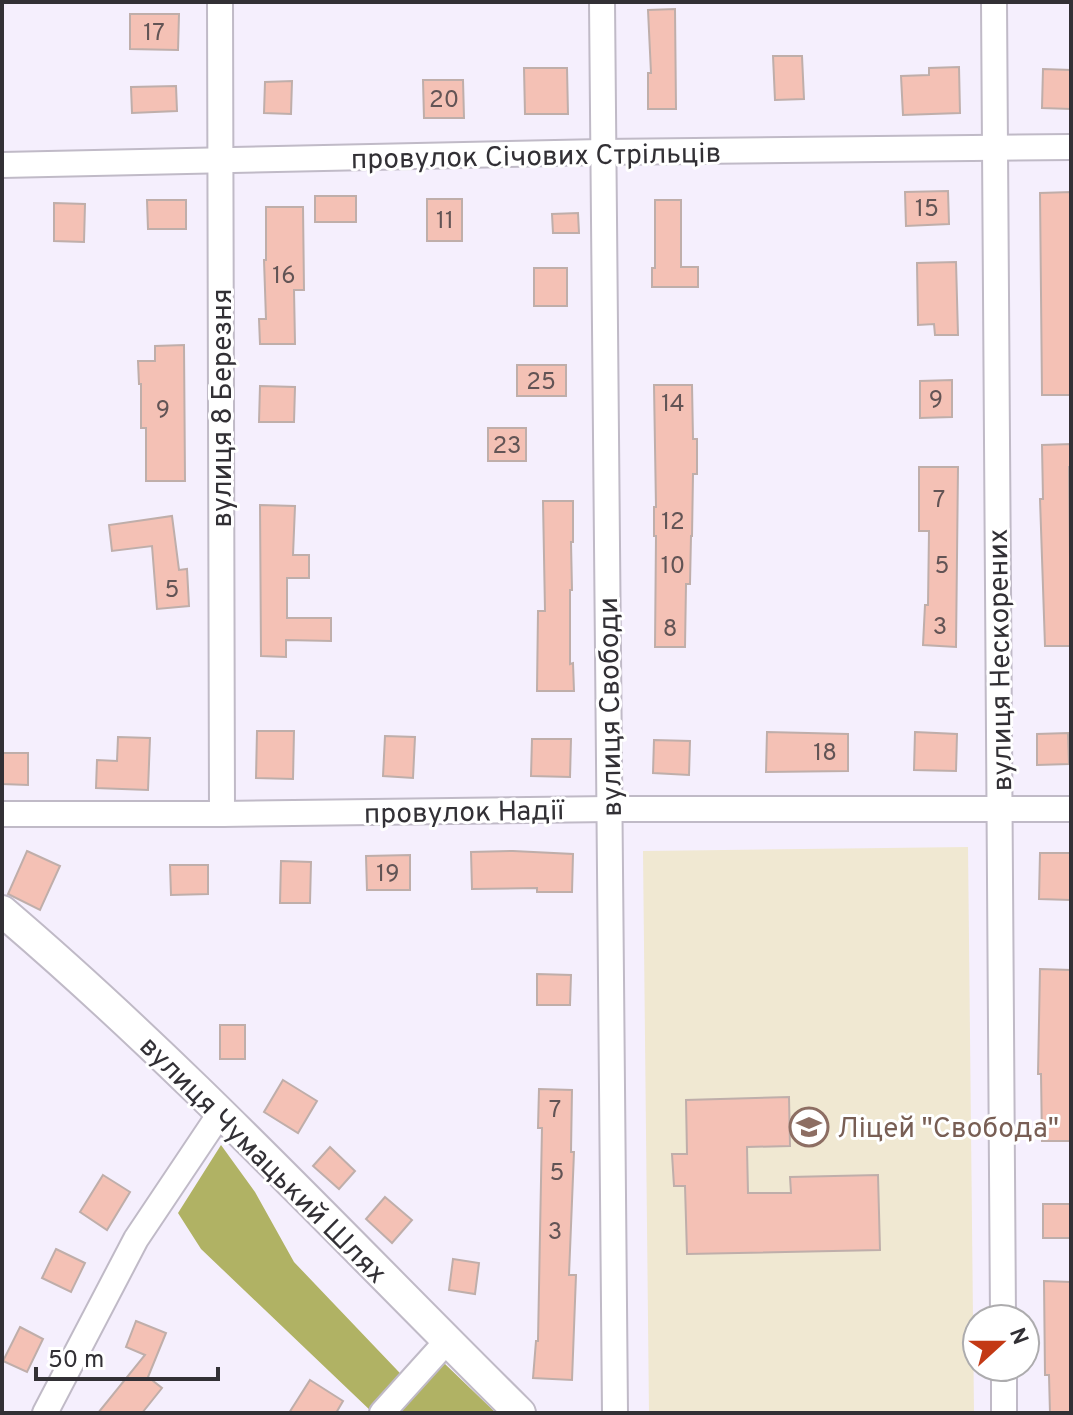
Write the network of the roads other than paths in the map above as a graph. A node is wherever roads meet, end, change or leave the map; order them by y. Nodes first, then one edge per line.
1 (220, 2) edge
2 (602, 2) edge
3 (994, 2) edge
4 (994, 147) junction
5 (1071, 147) edge
6 (602, 152) junction
7 (220, 162) junction
8 (2, 165) edge
9 (610, 809) junction
10 (1071, 809) edge
11 (1000, 810) junction
12 (2, 814) edge
13 (222, 814) junction
14 (2, 911) edge
15 (221, 1112) junction
16 (1003, 1303) edge
17 (447, 1341) junction
18 (1004, 1383) edge
19 (45, 1413) edge
20 (382, 1413) edge
21 (520, 1413) edge
22 (615, 1413) edge
23 (1004, 1413) edge

1 - 7 street, вулиця 8 Березня
2 - 6 street, вулиця Свободи
3 - 4 street, вулиця Нескорених
4 - 5 street, провулок Січових Стрільців
4 - 6 street, провулок Січових Стрільців
4 - 11 street, вулиця Нескорених
6 - 7 street, провулок Січових Стрільців
6 - 9 street, вулиця Свободи
7 - 8 street, провулок Січових Стрільців
7 - 13 street, вулиця 8 Березня
9 - 11 street, провулок Надії
9 - 13 street, провулок Надії
9 - 22 street, вулиця Свободи
10 - 11 street, провулок Надії
11 - 16 street, вулиця Нескорених
12 - 13 street, провулок Надії
14 - 15 street, вулиця Чумацький Шлях
15 - 17 street, вулиця Чумацький Шлях
15 - 19 street
17 - 20 street
17 - 21 street, вулиця Чумацький Шлях
18 - 23 street

